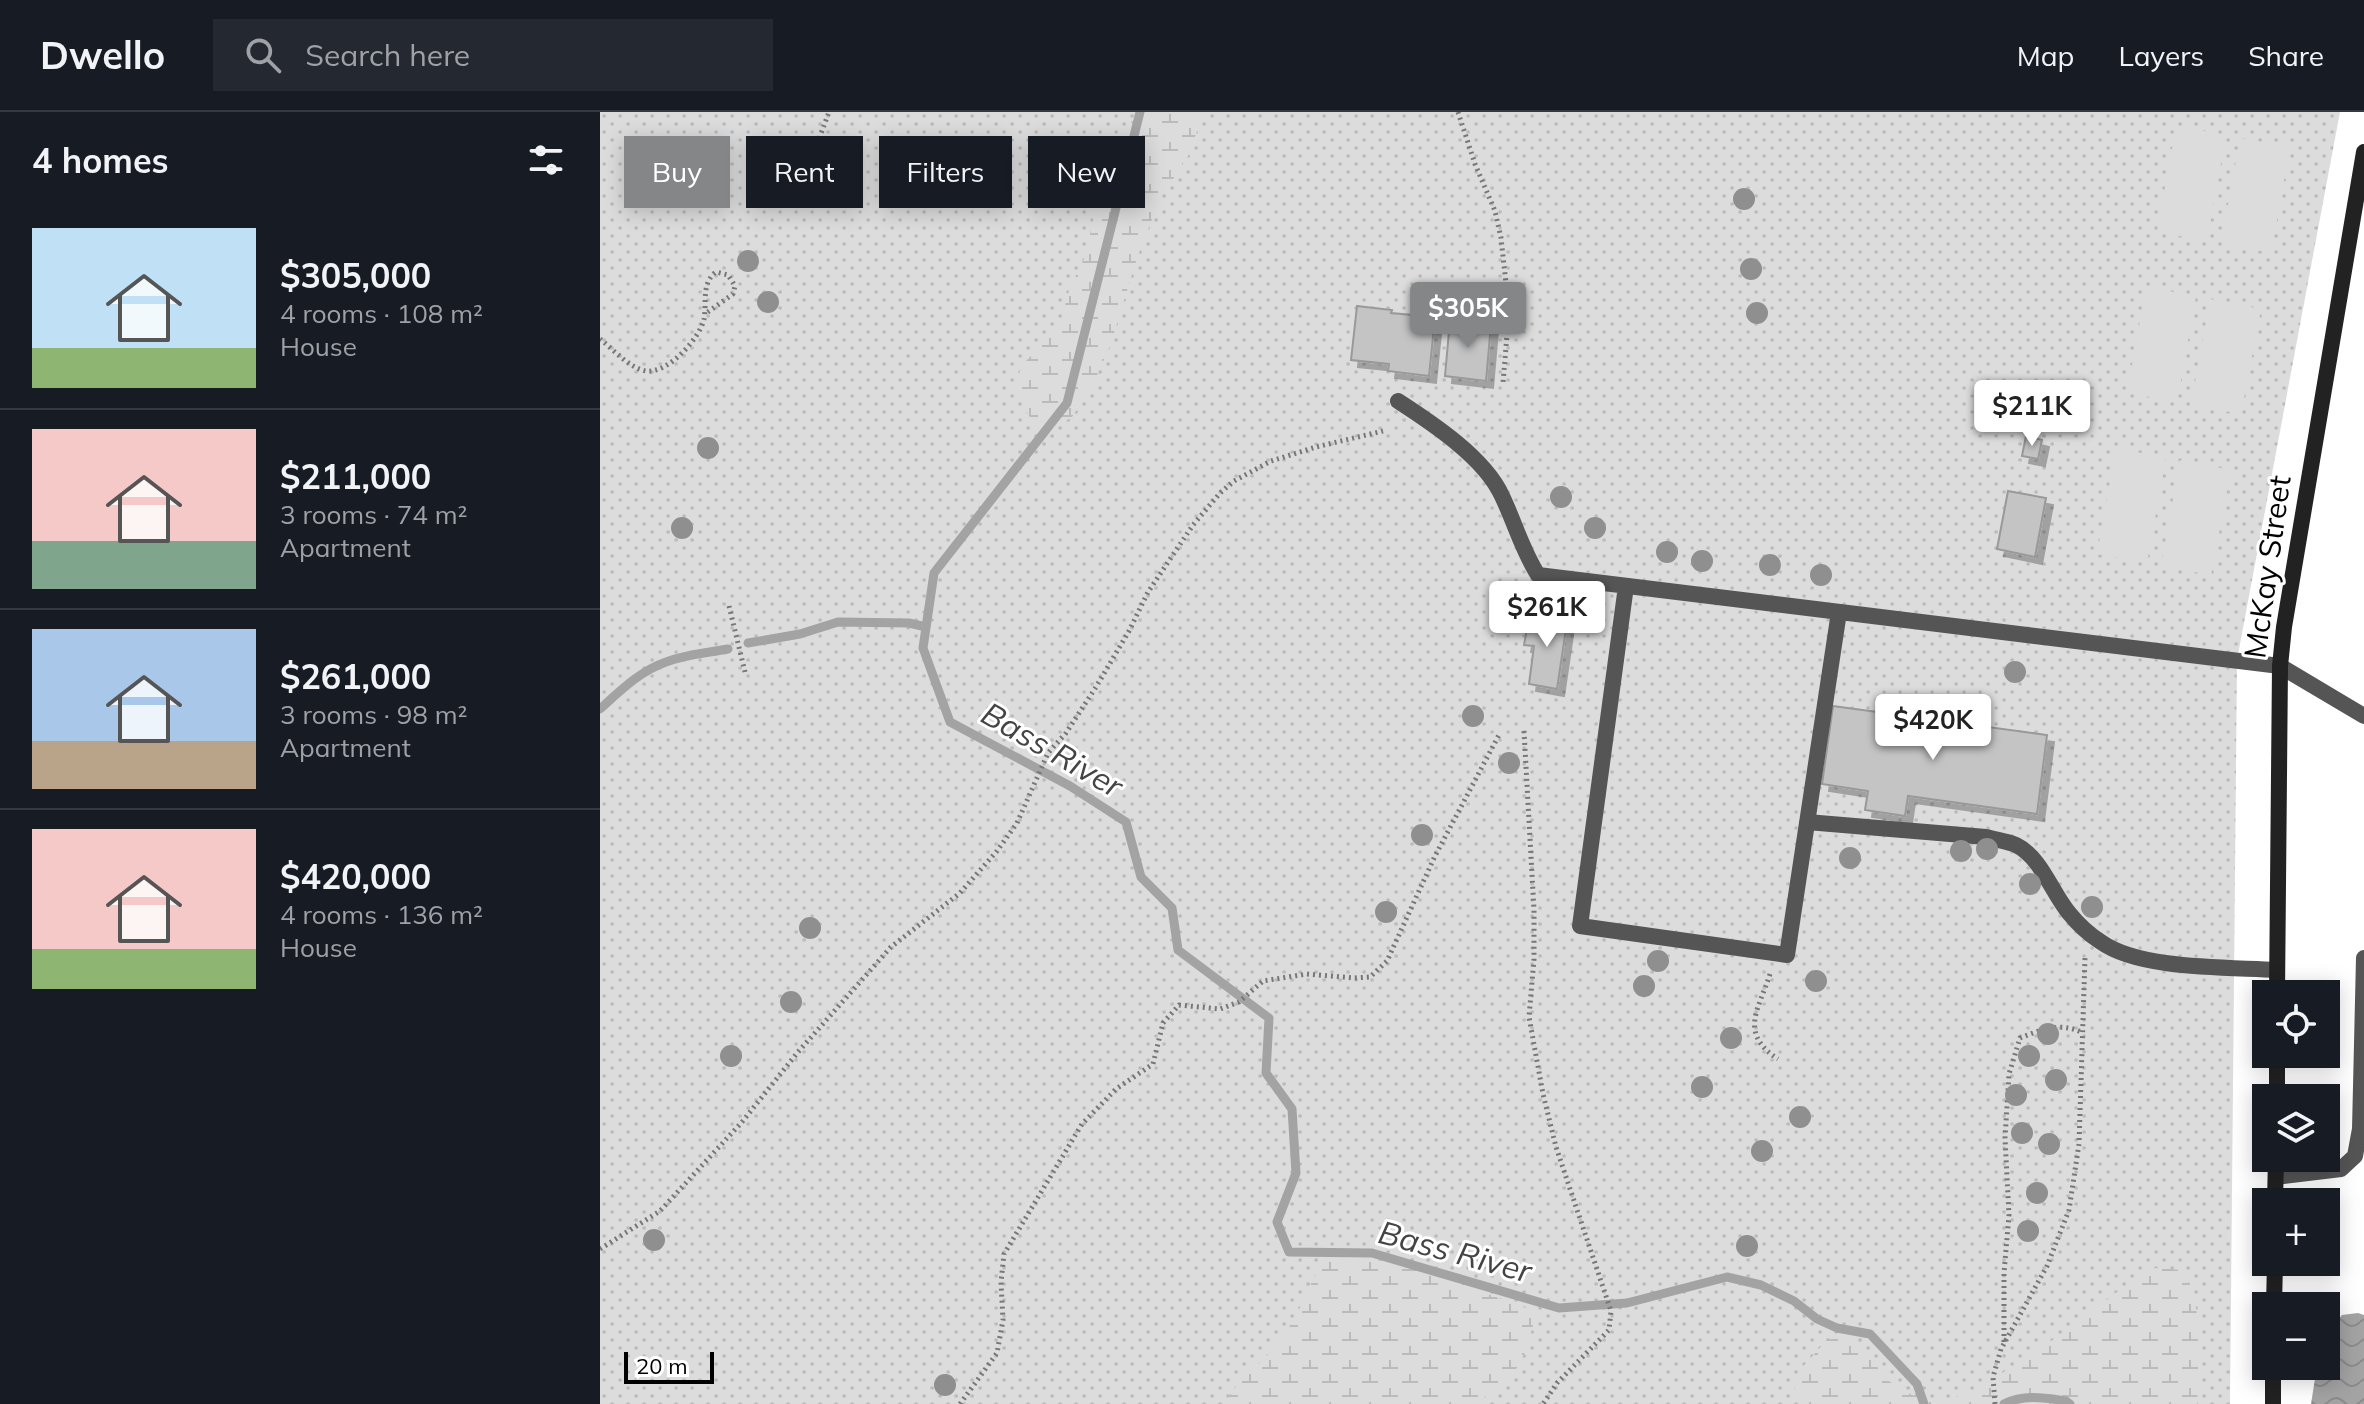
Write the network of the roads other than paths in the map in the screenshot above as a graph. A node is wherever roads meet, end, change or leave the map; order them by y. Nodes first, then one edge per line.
1 (2364, 152) edge
2 (1398, 401) dead end
3 (1626, 586) junction
4 (1839, 612) junction
5 (2280, 666) junction
6 (2364, 716) edge
7 (1807, 822) junction
8 (2364, 958) edge
9 (2277, 970) junction
10 (2277, 980) edge
11 (2276, 1172) edge
12 (2276, 1177) junction
13 (2276, 1188) edge
14 (2273, 1380) edge
15 (2273, 1404) edge

1 - 5 main road, McKay Street
2 - 3 street
3 - 4 street
3 - 7 street
4 - 5 street
4 - 7 street
5 - 6 street
5 - 9 main road, McKay Street
7 - 9 street
8 - 12 street
9 - 10 main road, McKay Street
11 - 12 main road
12 - 13 main road
14 - 15 main road

